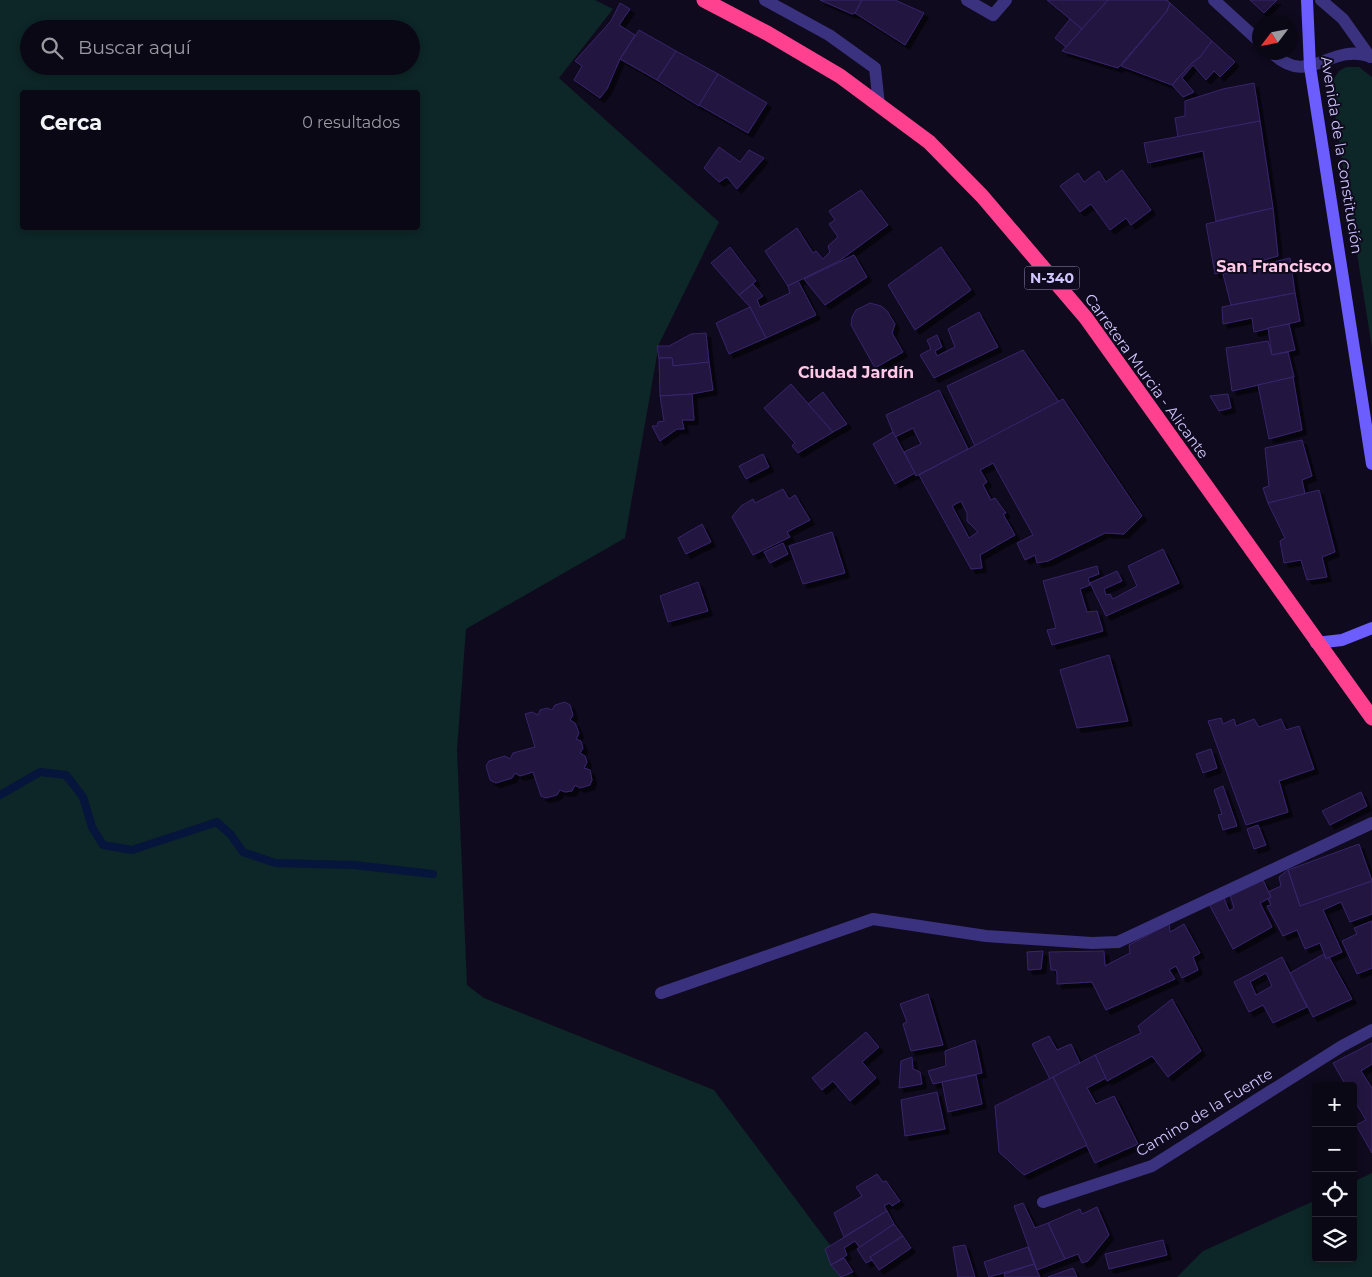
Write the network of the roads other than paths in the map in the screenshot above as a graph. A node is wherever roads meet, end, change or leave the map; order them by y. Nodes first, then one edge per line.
1 (704, 0) edge
2 (765, 0) edge
3 (967, 0) edge
4 (1006, 0) edge
5 (1214, 0) edge
6 (1307, 0) edge
7 (1321, 0) edge
8 (1252, 35) edge
9 (1370, 57) edge
10 (1279, 60) edge
11 (1310, 67) junction
12 (879, 105) junction
13 (1372, 464) edge
14 (1372, 628) edge
15 (1316, 643) junction
16 (1372, 718) edge
17 (1372, 823) edge
18 (661, 993) dead end
19 (1372, 1030) edge
20 (1043, 1202) dead end

1 - 12 highway, Carretera Murcia - Alicante / N-340
2 - 12 street
3 - 4 street
5 - 8 street
6 - 11 street, Avenida de la Constitución
7 - 9 street
9 - 11 street
10 - 11 street
11 - 13 street, Avenida de la Constitución
12 - 15 highway, Carretera Murcia - Alicante / N-340
14 - 15 street
15 - 16 highway, Carretera Murcia - Alicante / N-340
17 - 18 street
19 - 20 street, Camino de la Fuente

